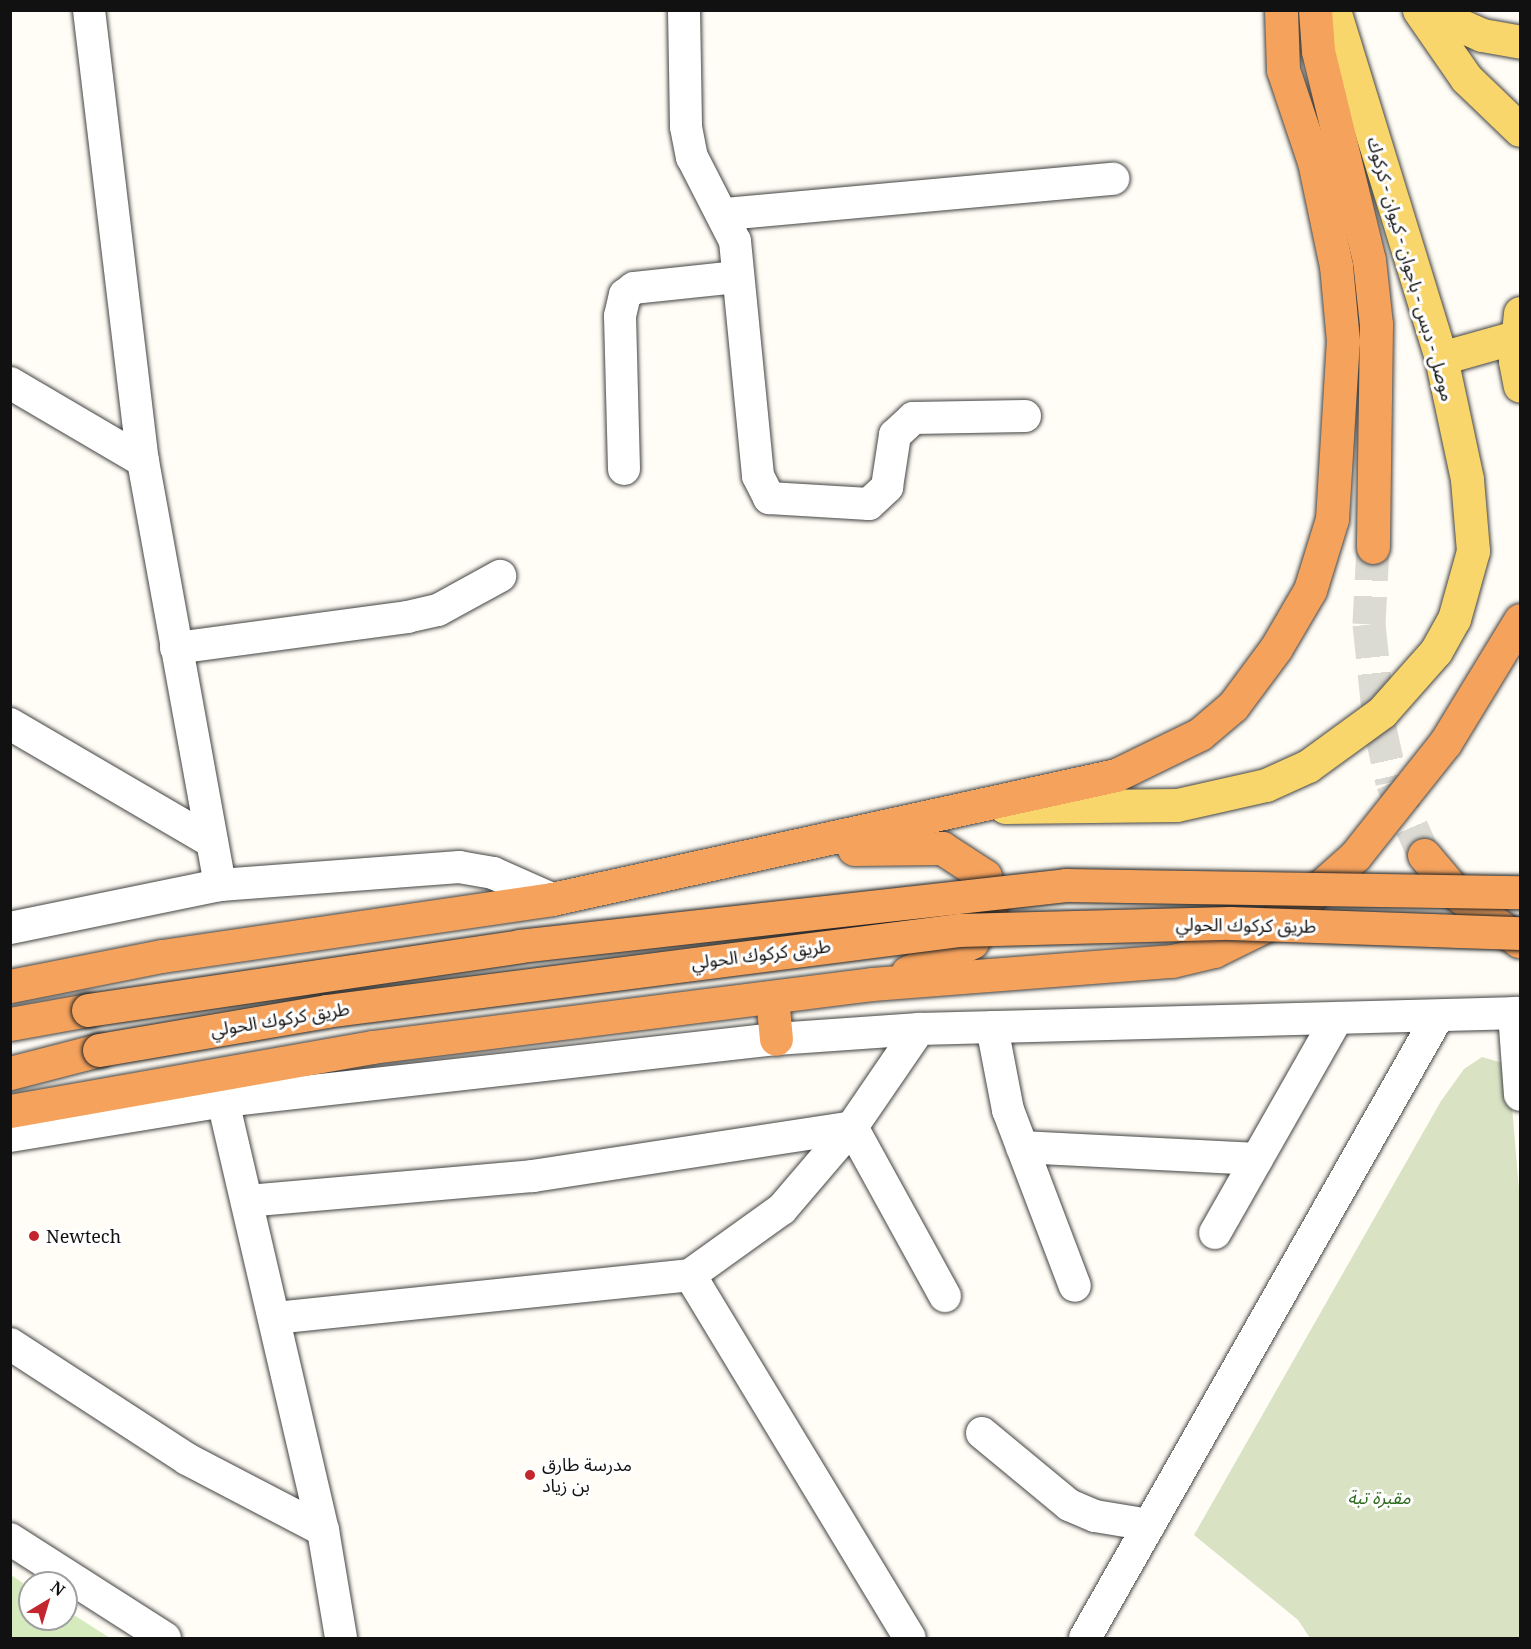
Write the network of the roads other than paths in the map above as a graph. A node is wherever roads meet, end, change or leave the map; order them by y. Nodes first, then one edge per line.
1 (90, 10) edge
2 (684, 10) edge
3 (1281, 10) edge
4 (1316, 10) edge
5 (1334, 10) edge
6 (1419, 10) edge
7 (1426, 10) edge
8 (1521, 42) edge
9 (1521, 130) edge
10 (1113, 179) dead end
11 (725, 214) junction
12 (738, 277) junction
13 (1518, 325) edge
14 (1441, 358) junction
15 (10, 383) edge
16 (1521, 386) edge
17 (1025, 416) dead end
18 (143, 461) junction
19 (624, 469) dead end
20 (1373, 547) tunnel mouth
21 (500, 576) dead end
22 (1521, 620) edge
23 (176, 648) junction
24 (10, 723) edge
25 (968, 807) junction
26 (212, 842) junction
27 (749, 855) junction
28 (1424, 855) tunnel mouth
29 (220, 885) junction
30 (1521, 892) edge
31 (552, 899) junction
32 (10, 928) edge
33 (1521, 933) edge
34 (1521, 942) edge
35 (872, 984) junction
36 (10, 986) edge
37 (772, 997) junction
38 (1517, 1013) edge
39 (1438, 1016) junction
40 (1337, 1018) junction
41 (10, 1024) edge
42 (992, 1027) junction
43 (919, 1029) junction
44 (776, 1039) junction
45 (10, 1073) edge
46 (1521, 1095) edge
47 (223, 1101) junction
48 (10, 1111) edge
49 (852, 1127) junction
50 (10, 1136) edge
51 (1022, 1147) junction
52 (1257, 1159) junction
53 (247, 1201) junction
54 (1215, 1233) dead end
55 (690, 1275) junction
56 (1075, 1286) dead end
57 (945, 1296) dead end
58 (275, 1318) junction
59 (10, 1344) edge
60 (982, 1433) dead end
61 (1149, 1526) junction
62 (323, 1530) junction
63 (10, 1539) edge
64 (165, 1638) edge
65 (341, 1638) edge
66 (910, 1638) edge
67 (1085, 1638) edge

1 - 18 street
2 - 11 street
3 - 25 highway
4 - 20 highway
5 - 14 main road, موصل - دبس - باجوان - كيوان - كركوك
6 - 9 main road
7 - 8 main road
10 - 11 street
11 - 12 street
12 - 17 street
12 - 19 street
13 - 14 main road
13 - 16 main road
14 - 25 main road, موصل - دبس - باجوان - كيوان - كركوك
15 - 18 street
18 - 23 street
21 - 23 street
22 - 35 highway
23 - 26 street
24 - 26 street
25 - 27 highway
26 - 29 street
27 - 31 highway
27 - 35 highway
28 - 34 highway
29 - 31 street
29 - 32 street
30 - 41 highway, طريق كركوك الحولي, bridge
31 - 36 highway
33 - 45 highway, طريق كركوك الحولي, bridge
35 - 37 highway
37 - 44 highway
37 - 48 highway
38 - 39 street
38 - 46 street
39 - 40 street
39 - 61 street
40 - 42 street
40 - 52 street
42 - 43 street
42 - 51 street
43 - 44 street
43 - 49 street
44 - 47 street
47 - 50 street
47 - 53 street
49 - 53 street
49 - 55 street
49 - 57 street
51 - 52 street
51 - 56 street
52 - 54 street
53 - 58 street
55 - 58 street
55 - 66 street
58 - 62 street
59 - 62 street
60 - 61 street
61 - 67 street
62 - 65 street
63 - 64 street

